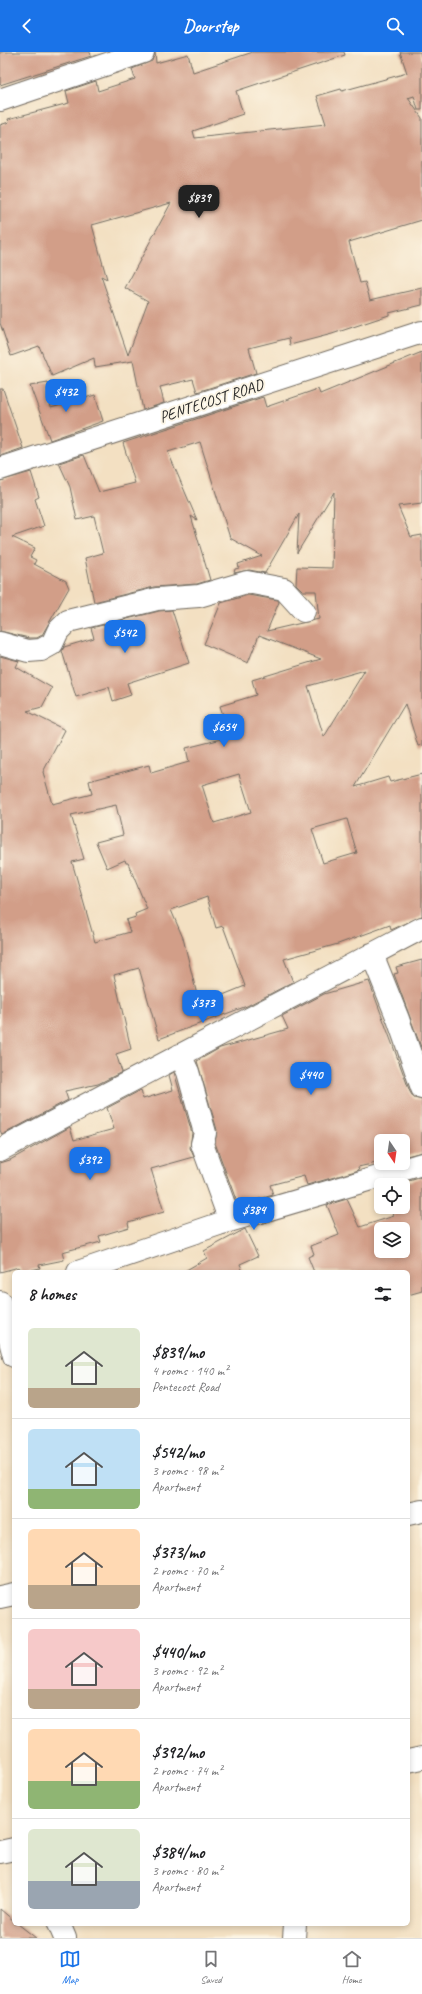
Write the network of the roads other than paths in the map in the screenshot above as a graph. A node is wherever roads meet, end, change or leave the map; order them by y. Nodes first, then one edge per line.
1 (143, 52) edge
2 (0, 100) edge
3 (422, 332) edge
4 (0, 469) edge
5 (304, 611) dead end
6 (0, 642) edge
7 (422, 928) edge
8 (372, 954) junction
9 (180, 1055) junction
10 (422, 1088) edge
11 (0, 1150) edge
12 (422, 1164) edge
13 (230, 1221) junction
14 (84, 1270) edge
15 (12, 1295) edge
16 (0, 1298) edge
17 (0, 1302) edge
18 (12, 1348) edge
19 (422, 1511) edge
20 (410, 1514) edge
21 (12, 1595) edge
22 (0, 1598) edge
23 (422, 1758) edge
24 (410, 1761) edge
25 (12, 1849) edge
26 (0, 1852) edge
27 (60, 1926) edge
28 (295, 1926) edge
29 (65, 1938) edge
30 (294, 1938) edge

1 - 2 street
3 - 4 street, PENTECOST ROAD
5 - 6 street
7 - 8 street
8 - 9 street
8 - 10 street
9 - 11 street
9 - 13 street
12 - 13 street
13 - 14 street
15 - 16 street
17 - 18 street
19 - 20 street
21 - 22 street
23 - 24 street
25 - 26 street
27 - 29 street
28 - 30 street

